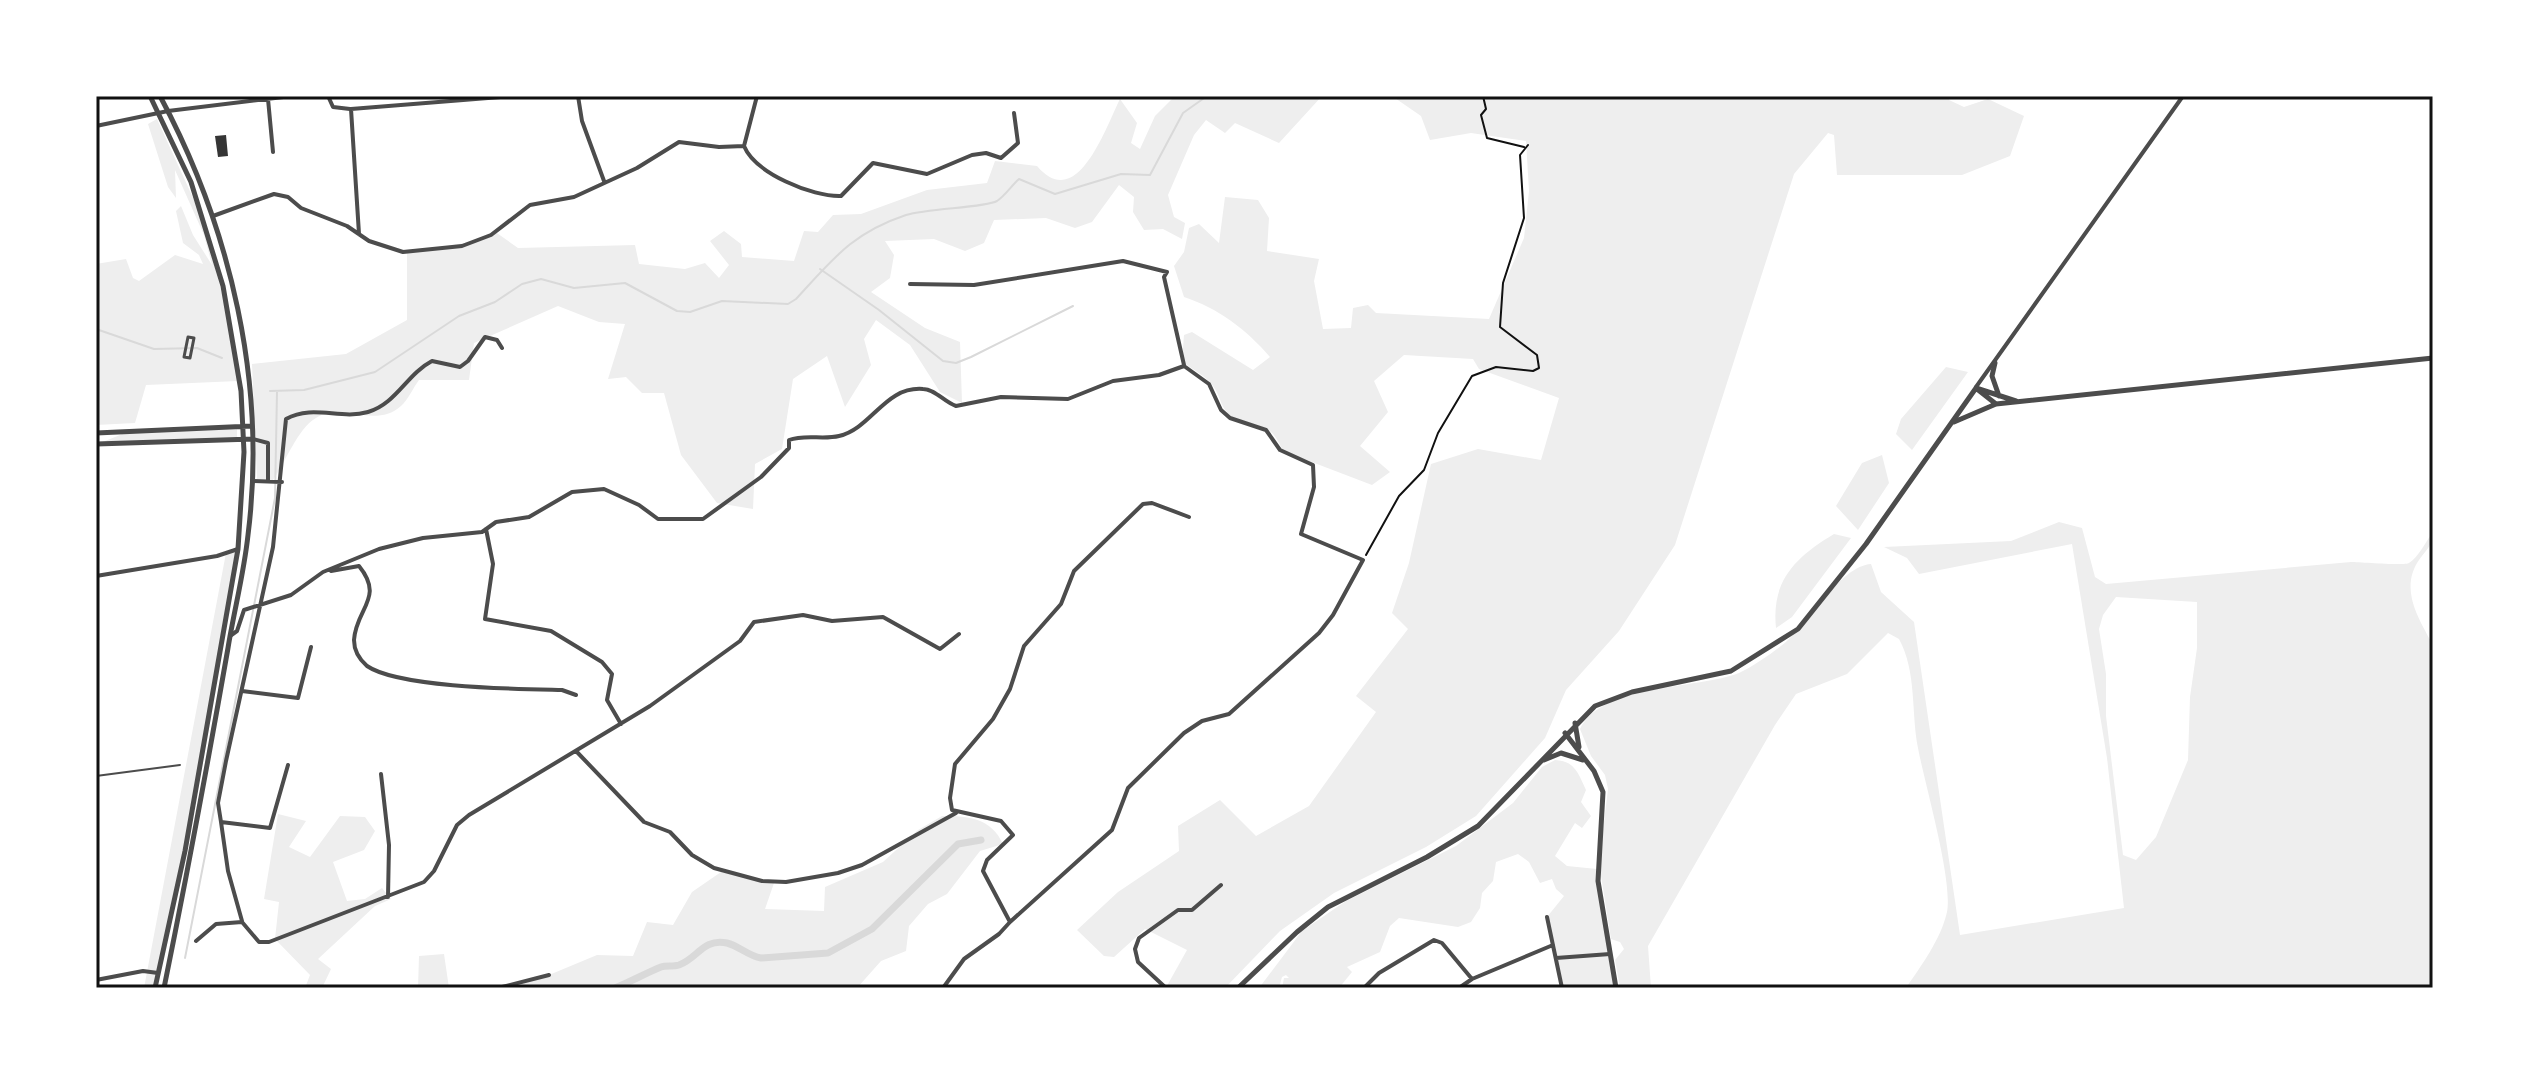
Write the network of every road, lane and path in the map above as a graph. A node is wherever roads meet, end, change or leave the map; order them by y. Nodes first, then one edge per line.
1 (150, 96) edge
2 (160, 96) edge
3 (292, 96) edge
4 (328, 96) edge
5 (512, 96) edge
6 (578, 96) edge
7 (757, 96) edge
8 (1483, 96) edge
9 (2183, 96) edge
10 (383, 97) edge
11 (268, 99) junction
12 (387, 104) junction
13 (351, 109) junction
14 (168, 111) junction
15 (1014, 113) dead end
16 (159, 114) junction
17 (96, 126) edge
18 (1528, 145) dead end
19 (744, 146) junction
20 (1524, 147) junction
21 (273, 152) dead end
22 (605, 182) junction
23 (213, 216) junction
24 (359, 234) junction
25 (910, 284) dead end
26 (188, 337) joint
27 (502, 348) dead end
28 (2433, 358) edge
29 (1995, 363) junction
30 (1184, 366) junction
31 (1976, 388) junction
32 (2000, 397) junction
33 (2022, 402) junction
34 (1996, 404) junction
35 (1950, 425) junction
36 (252, 426) junction
37 (242, 427) junction
38 (96, 433) edge
39 (253, 439) junction
40 (243, 440) junction
41 (96, 444) edge
42 (252, 481) junction
43 (275, 482) junction
44 (1189, 517) dead end
45 (486, 529) junction
46 (238, 549) junction
47 (1363, 560) junction
48 (323, 572) junction
49 (96, 576) edge
50 (257, 605) junction
51 (959, 634) dead end
52 (230, 636) junction
53 (311, 647) dead end
54 (241, 691) junction
55 (576, 695) dead end
56 (1575, 723) junction
57 (621, 724) junction
58 (1565, 733) junction
59 (576, 751) junction
60 (1587, 762) junction
61 (1540, 763) junction
62 (180, 765) dead end
63 (288, 765) dead end
64 (381, 774) dead end
65 (96, 776) edge
66 (956, 813) junction
67 (221, 822) junction
68 (1221, 885) dead end
69 (388, 897) junction
70 (1547, 917) dead end
71 (242, 922) junction
72 (1010, 922) junction
73 (196, 941) dead end
74 (1553, 945) junction
75 (1610, 954) junction
76 (1556, 958) junction
77 (158, 973) junction
78 (549, 975) dead end
79 (1472, 979) junction
80 (96, 980) edge
81 (155, 988) edge
82 (164, 988) edge
83 (498, 988) edge
84 (943, 988) edge
85 (1166, 988) edge
86 (1238, 988) edge
87 (1364, 988) edge
88 (1459, 988) edge
89 (1562, 988) edge
90 (1616, 988) edge

1 - 16 street
2 - 14 street
3 - 11 street
4 - 13 street
5 - 12 street
6 - 22 street
7 - 19 street
8 - 20 path
9 - 29 street
10 - 12 street
11 - 14 street
11 - 21 street
12 - 13 street
13 - 24 street
14 - 16 street
14 - 23 street
15 - 19 street
16 - 17 street
16 - 37 street
18 - 20 path
19 - 22 street
20 - 47 path
22 - 24 street
23 - 24 street
23 - 36 street
25 - 30 street
26 - 26 street
27 - 43 street
28 - 33 street
29 - 31 street
29 - 32 street
30 - 45 street
30 - 47 street
31 - 32 street
31 - 34 street
31 - 35 street
32 - 33 street
33 - 34 street
34 - 35 street
35 - 56 street
36 - 37 street
36 - 39 street
37 - 38 street
37 - 40 street
39 - 40 street
39 - 42 street
39 - 43 street
40 - 41 street
40 - 46 street
42 - 43 street
42 - 52 street
43 - 50 street
44 - 66 street
45 - 48 street
45 - 57 street
46 - 49 street
46 - 77 street
47 - 72 street
48 - 50 street
48 - 55 street
50 - 52 street
50 - 54 street
51 - 57 street
52 - 82 street
53 - 54 street
54 - 67 street
56 - 58 street
56 - 60 street
57 - 59 street
58 - 60 street
58 - 61 street
59 - 66 street
59 - 69 street
60 - 61 street
60 - 75 street
61 - 86 street
62 - 65 lane
63 - 67 street
64 - 69 street
66 - 72 street
67 - 71 street
68 - 85 street
69 - 71 street
70 - 74 street
71 - 73 street
72 - 84 street
74 - 76 street
74 - 79 street
75 - 76 street
75 - 90 street
76 - 89 street
77 - 80 street
77 - 81 street
78 - 83 street
79 - 87 street
79 - 88 street

